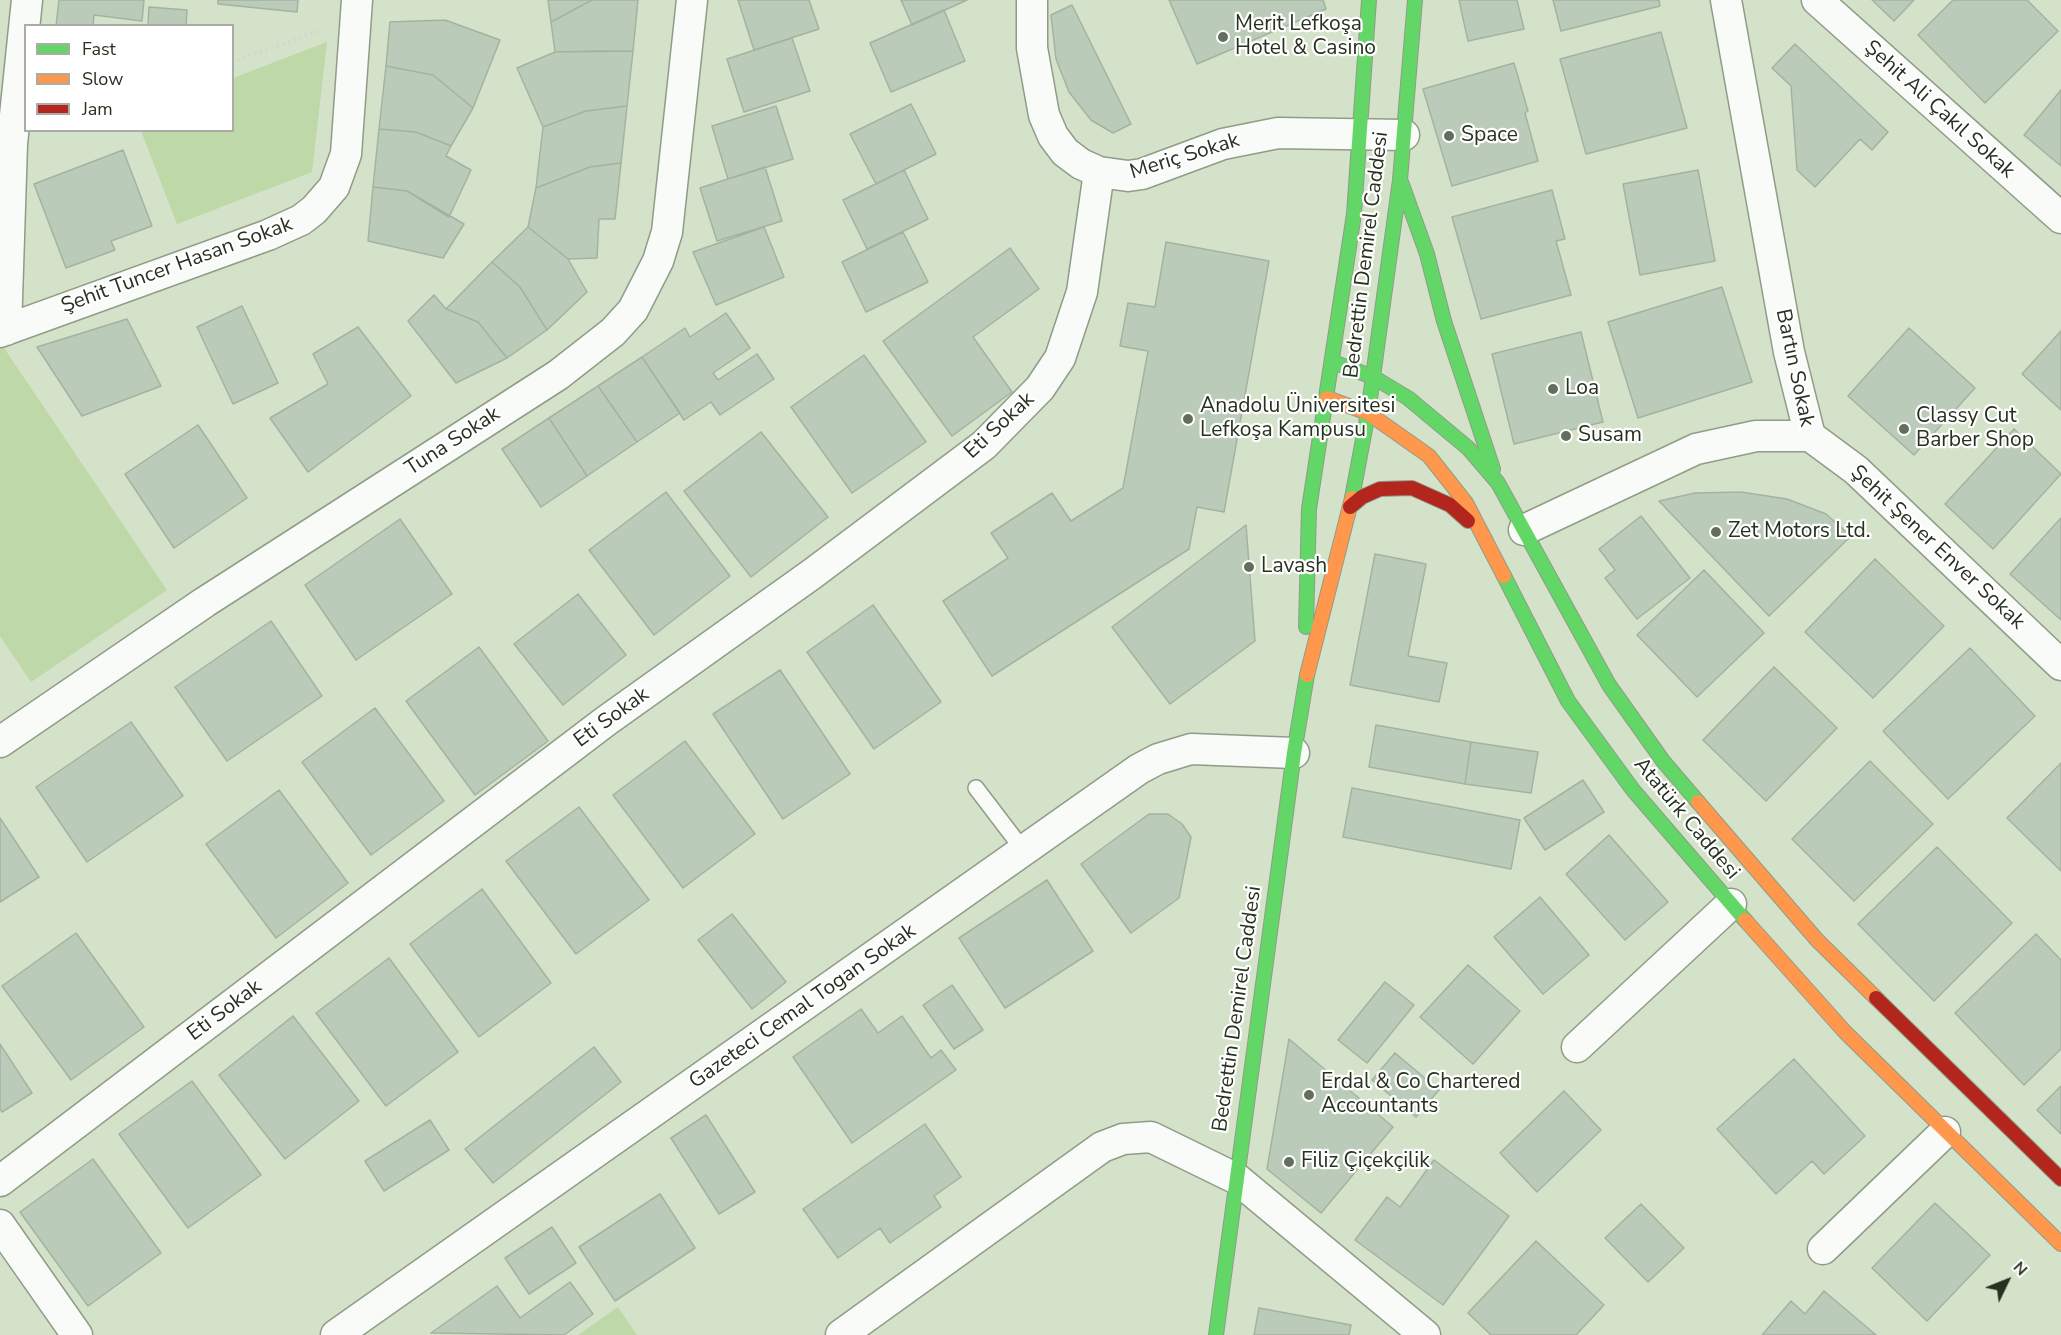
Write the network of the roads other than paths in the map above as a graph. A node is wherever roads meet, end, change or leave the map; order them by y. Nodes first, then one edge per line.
1 (27, 0) edge
2 (692, 0) edge
3 (1032, 0) edge
4 (1369, 0) edge
5 (1415, 0) edge
6 (1726, 0) edge
7 (1817, 0) edge
8 (356, 9) edge
9 (24, 24) edge
10 (24, 29) edge
11 (1362, 133) junction
12 (1404, 135) junction
13 (1099, 172) junction
14 (1400, 180) junction
15 (2061, 218) edge
16 (3, 331) edge
17 (1333, 363) junction
18 (1373, 377) junction
19 (1327, 398) junction
20 (1368, 413) junction
21 (1810, 436) junction
22 (1498, 483) junction
23 (1350, 507) junction
24 (1524, 530) junction
25 (1483, 534) junction
26 (2061, 665) edge
27 (1304, 688) junction
28 (0, 742) edge
29 (1294, 753) junction
30 (976, 788) dead end
31 (1024, 851) junction
32 (1731, 904) junction
33 (1577, 1047) dead end
34 (1945, 1132) junction
35 (1237, 1179) junction
36 (2061, 1179) edge
37 (0, 1181) edge
38 (0, 1225) edge
39 (2061, 1244) edge
40 (1823, 1249) dead end
41 (77, 1335) edge
42 (336, 1335) edge
43 (841, 1335) edge
44 (1216, 1335) edge
45 (1425, 1335) edge

1 - 9 street
2 - 28 street, Tuna Sokak
3 - 13 street, Meriç Sokak
4 - 11 main road, Bedrettin Demirel Caddesi
5 - 12 main road, Bedrettin Demirel Caddesi
6 - 21 street, Bartın Sokak
7 - 15 street, Şehit Ali Çakıl Sokak
8 - 16 street, Şehit Tuncer Hasan Sokak
10 - 16 street
11 - 12 street, Meriç Sokak
11 - 13 street, Meriç Sokak
11 - 17 main road, Bedrettin Demirel Caddesi
12 - 14 main road, Bedrettin Demirel Caddesi
13 - 37 street, Eti Sokak
14 - 18 main road, Bedrettin Demirel Caddesi
14 - 22 main road
17 - 18 main road, Atatürk Caddesi
17 - 19 main road, Bedrettin Demirel Caddesi
18 - 20 main road, Bedrettin Demirel Caddesi
18 - 22 main road, Atatürk Caddesi
19 - 20 main road, Atatürk Caddesi
19 - 27 main road, Bedrettin Demirel Caddesi
20 - 23 main road, Bedrettin Demirel Caddesi
20 - 25 main road, Atatürk Caddesi
21 - 24 street, Bartın Sokak
21 - 26 street, Şehit Şener Enver Sokak
22 - 24 main road, Atatürk Caddesi
23 - 25 main road
23 - 27 main road, Bedrettin Demirel Caddesi
24 - 36 main road, Atatürk Caddesi
25 - 32 main road, Atatürk Caddesi
27 - 29 main road, Bedrettin Demirel Caddesi
29 - 31 street, Gazeteci Cemal Togan Sokak
29 - 35 main road, Bedrettin Demirel Caddesi
30 - 31 lane
31 - 42 street, Gazeteci Cemal Togan Sokak
32 - 33 street
32 - 34 main road, Atatürk Caddesi
34 - 39 main road, Atatürk Caddesi
34 - 40 street
35 - 43 street
35 - 44 main road, Bedrettin Demirel Caddesi
35 - 45 street
38 - 41 street

